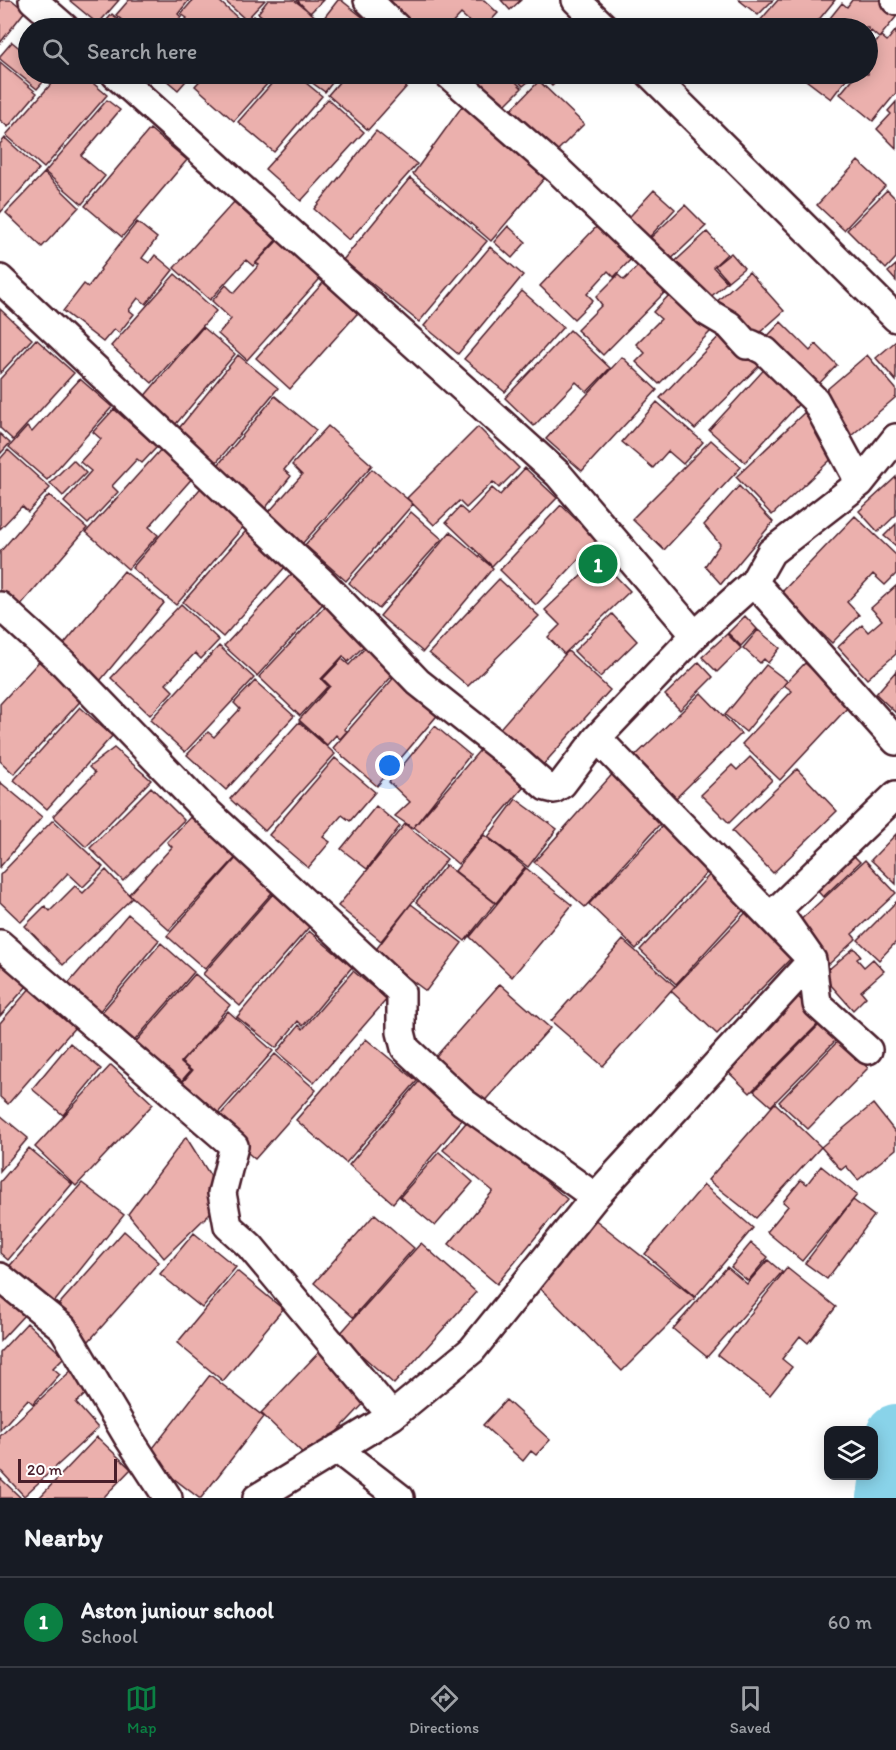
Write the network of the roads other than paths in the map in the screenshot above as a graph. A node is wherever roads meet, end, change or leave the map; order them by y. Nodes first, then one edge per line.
1 (33, 0) edge
2 (369, 0) edge
3 (576, 0) edge
4 (54, 18) edge
5 (387, 18) edge
6 (595, 18) edge
7 (126, 84) edge
8 (459, 84) edge
9 (660, 84) edge
10 (0, 279) edge
11 (896, 318) edge
12 (896, 438) edge
13 (860, 483) junction
14 (754, 582) junction
15 (0, 606) edge
16 (695, 634) junction
17 (597, 738) junction
18 (896, 741) edge
19 (896, 795) edge
20 (0, 944) edge
21 (812, 960) junction
22 (868, 1050) dead end
23 (595, 1197) junction
24 (0, 1277) edge
25 (392, 1416) junction
26 (337, 1449) junction
27 (168, 1498) edge
28 (257, 1498) edge
29 (400, 1498) edge

1 - 4 street
2 - 5 street
3 - 6 street
7 - 16 street
8 - 13 street
9 - 11 street
10 - 17 street
12 - 13 street
13 - 14 street
14 - 16 street
14 - 18 street
15 - 23 street
16 - 17 street
17 - 21 street
19 - 21 street
20 - 25 street
21 - 22 street
21 - 23 street
23 - 25 street
24 - 27 street
25 - 26 street
26 - 28 street
26 - 29 street

